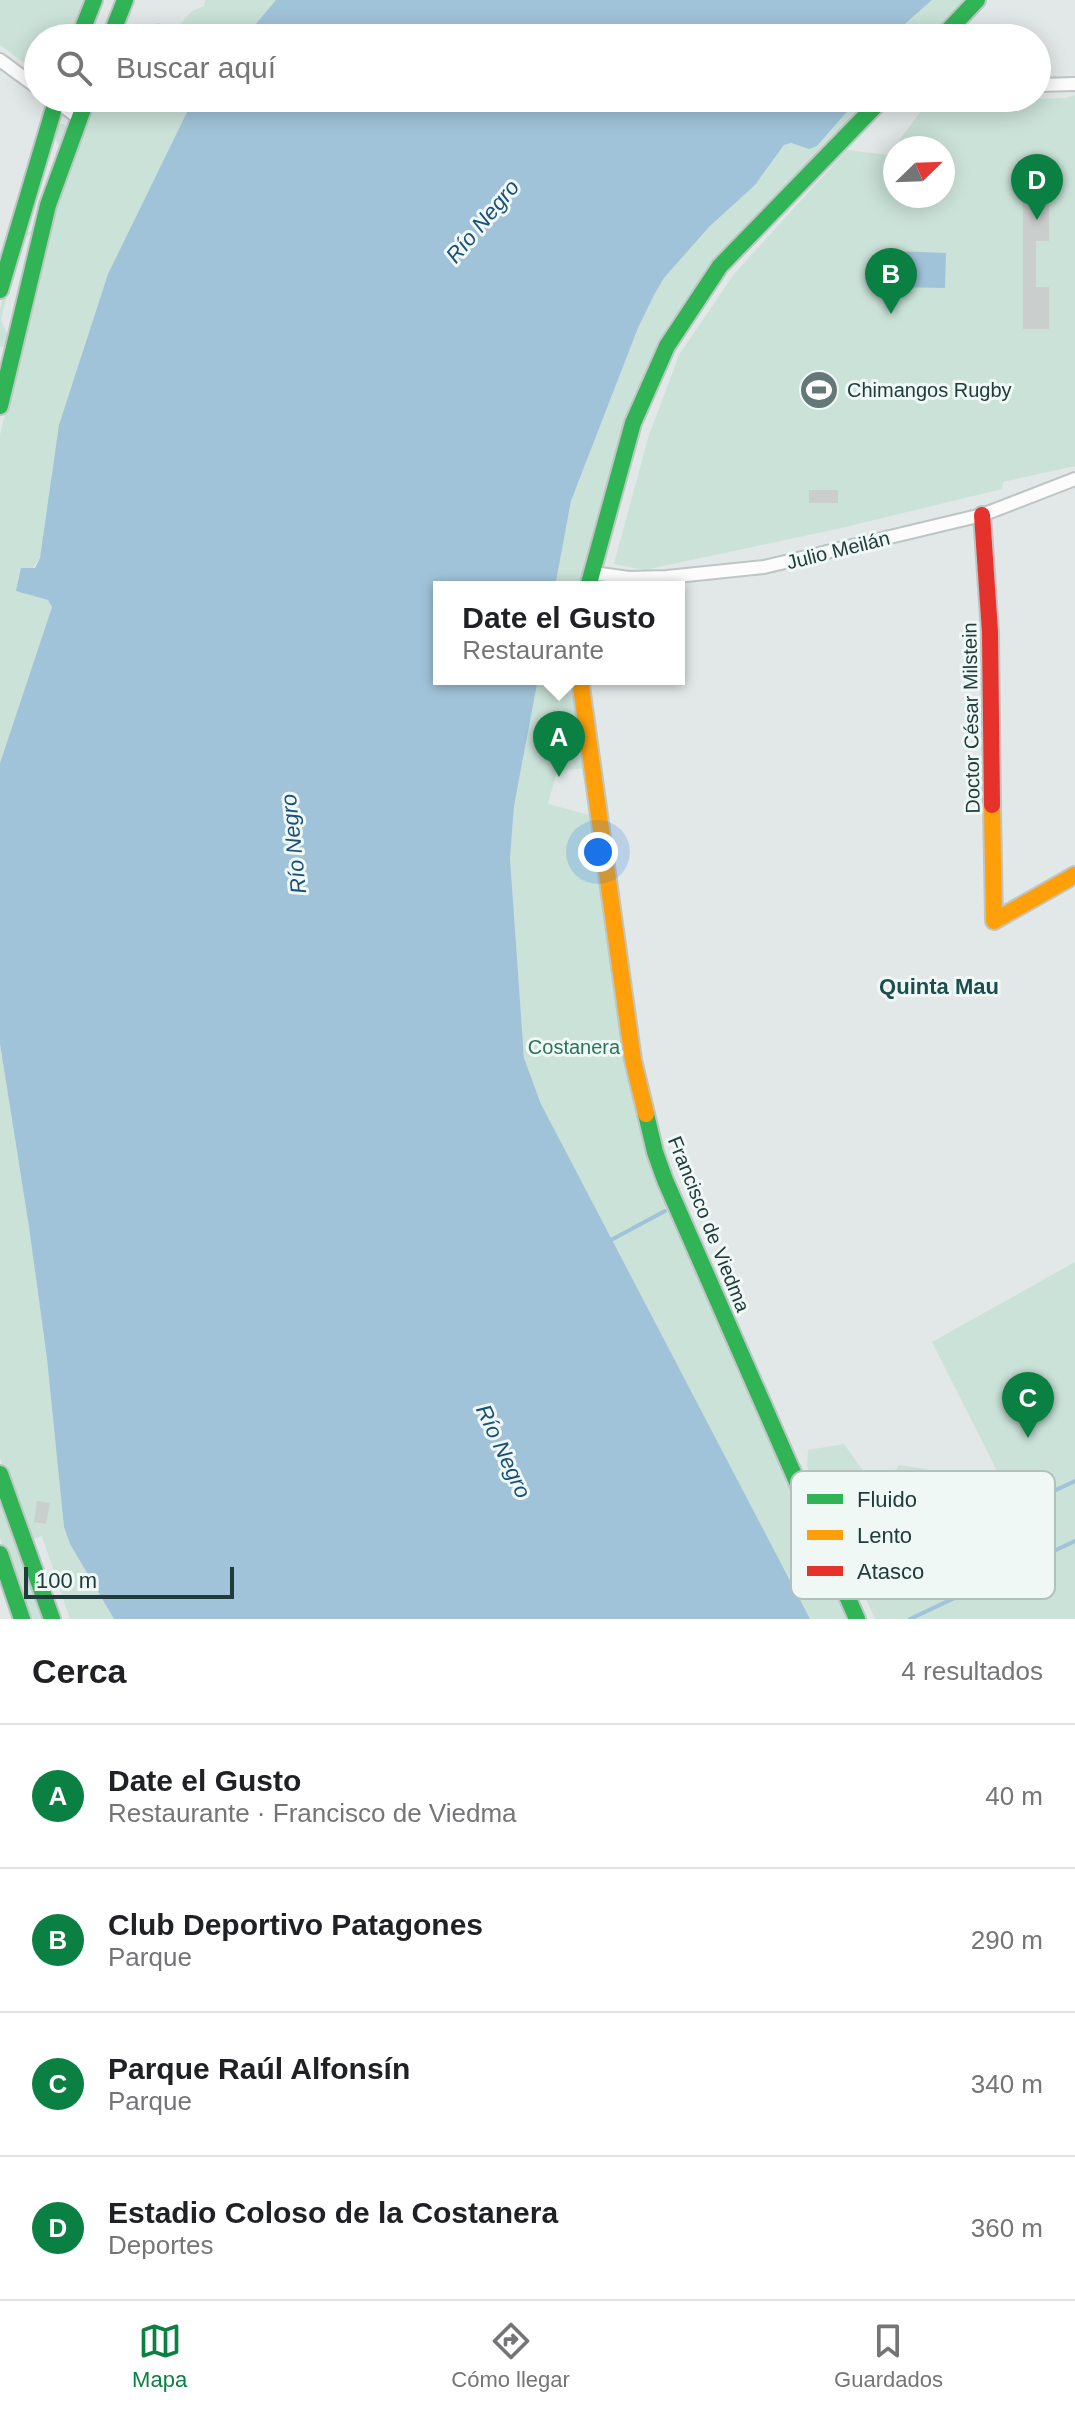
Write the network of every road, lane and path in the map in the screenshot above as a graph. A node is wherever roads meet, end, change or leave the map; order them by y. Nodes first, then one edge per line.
1 (94, 0) edge
2 (125, 0) edge
3 (977, 0) edge
4 (85, 24) edge
5 (116, 24) edge
6 (954, 24) edge
7 (0, 60) edge
8 (24, 78) edge
9 (1075, 84) edge
10 (1051, 85) edge
11 (51, 112) edge
12 (71, 112) edge
13 (81, 112) edge
14 (869, 112) edge
15 (79, 118) junction
16 (0, 290) edge
17 (3, 372) edge
18 (0, 406) edge
19 (1075, 479) edge
20 (982, 515) junction
21 (591, 580) edge
22 (581, 685) edge
23 (1075, 875) edge
24 (792, 1471) edge
25 (0, 1474) edge
26 (0, 1554) edge
27 (848, 1599) edge
28 (22, 1619) edge
29 (52, 1619) edge
30 (857, 1619) edge

1 - 4 street
2 - 5 street
3 - 6 street
7 - 8 street
9 - 10 street
11 - 16 street
12 - 15 street
13 - 15 street
14 - 21 street
15 - 17 street
17 - 18 street
19 - 20 street, Julio Meilán
20 - 21 street, Julio Meilán
20 - 23 street, Doctor César Milstein
22 - 24 street, Francisco de Viedma
25 - 29 street
26 - 28 street
27 - 30 street, Francisco de Viedma

